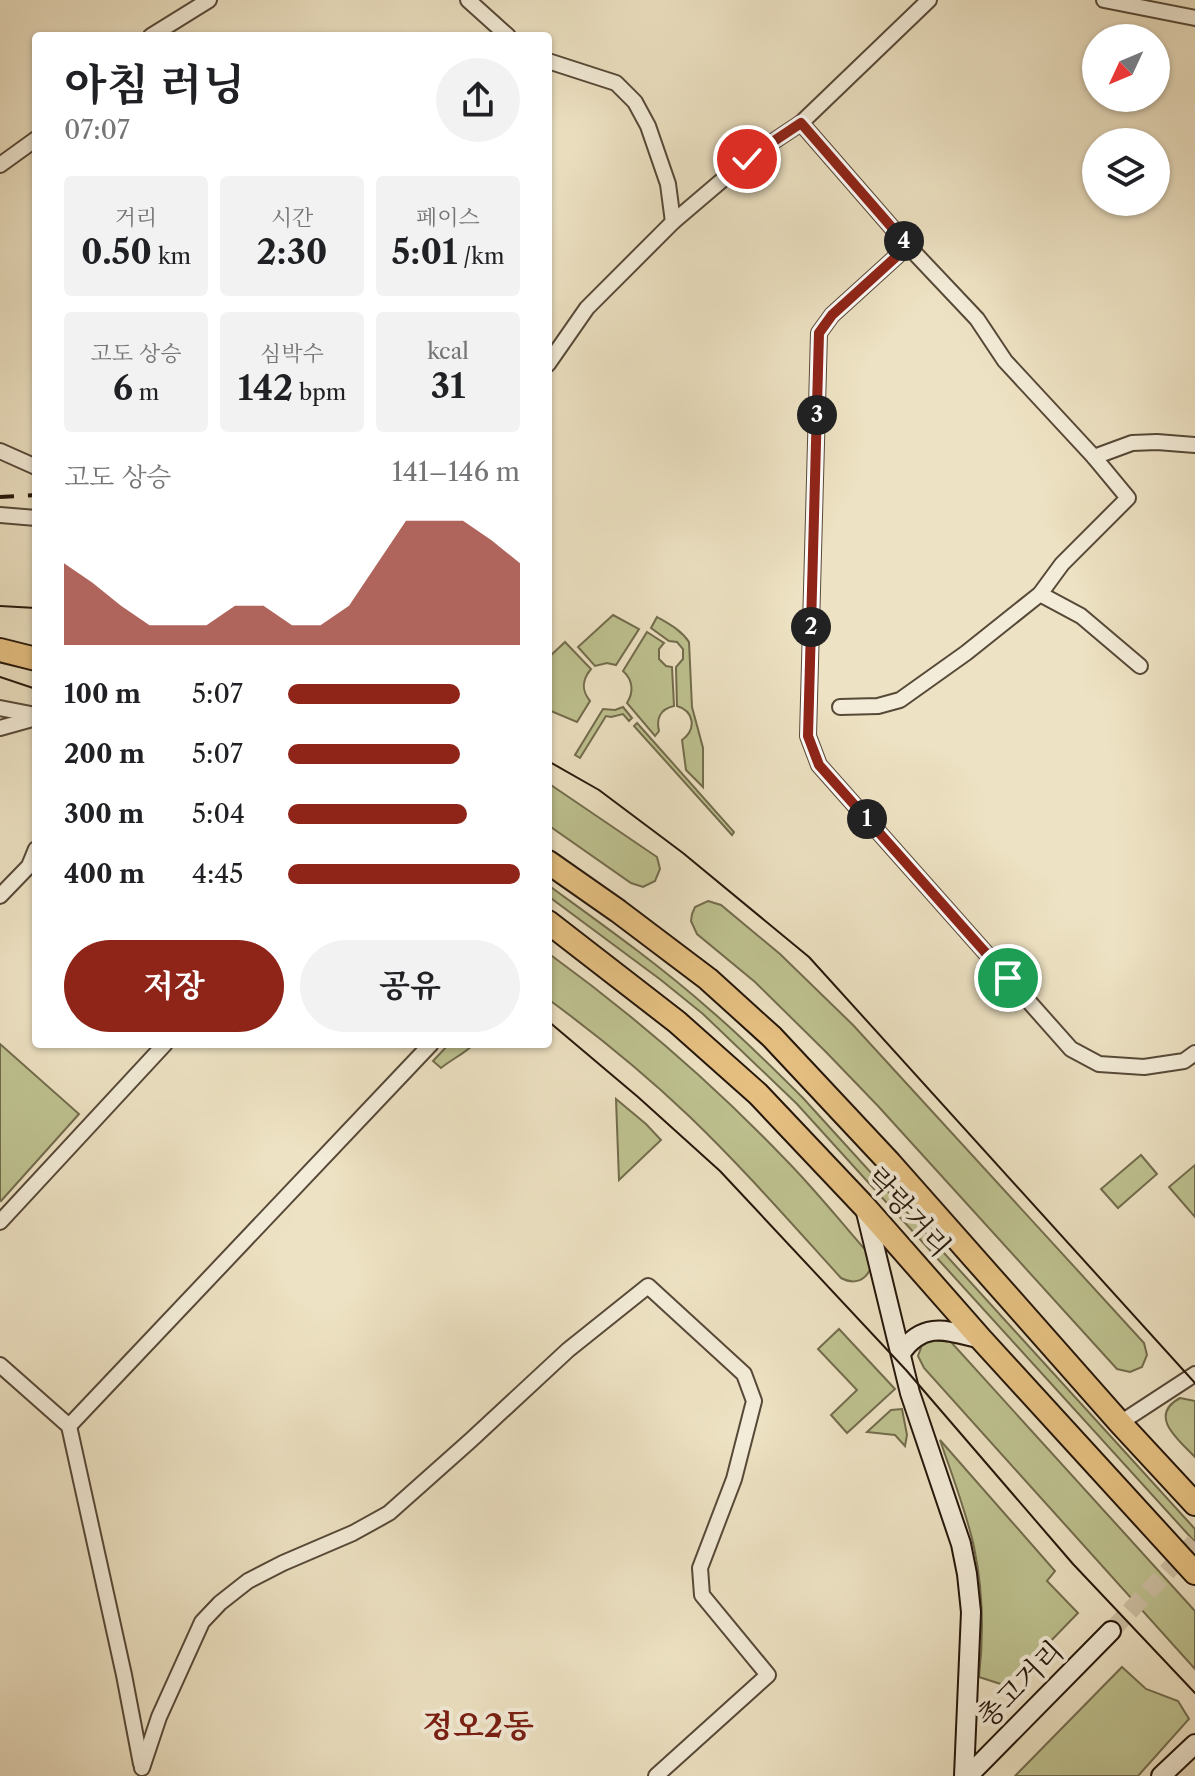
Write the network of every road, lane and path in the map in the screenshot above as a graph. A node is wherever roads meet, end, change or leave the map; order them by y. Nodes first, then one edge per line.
1 (209, 0) edge
2 (468, 0) edge
3 (929, 0) edge
4 (1104, 0) edge
5 (1195, 18) edge
6 (157, 32) edge
7 (504, 32) edge
8 (552, 62) edge
9 (801, 123) junction
10 (32, 142) edge
11 (0, 165) edge
12 (673, 222) junction
13 (908, 246) junction
14 (552, 358) edge
15 (1195, 445) edge
16 (0, 451) edge
17 (1094, 457) junction
18 (32, 465) edge
19 (0, 515) edge
20 (32, 518) edge
21 (1040, 594) junction
22 (0, 650) edge
23 (32, 658) edge
24 (1140, 666) dead end
25 (840, 707) dead end
26 (0, 708) edge
27 (32, 715) edge
28 (32, 717) edge
29 (0, 728) edge
30 (32, 859) edge
31 (552, 865) edge
32 (0, 896) edge
33 (552, 925) edge
34 (161, 1048) edge
35 (427, 1048) edge
36 (1195, 1053) edge
37 (864, 1206) junction
38 (0, 1222) edge
39 (981, 1339) junction
40 (901, 1353) junction
41 (0, 1365) edge
42 (1195, 1374) edge
43 (1120, 1423) junction
44 (69, 1426) junction
45 (1195, 1504) edge
46 (1195, 1573) edge
47 (1111, 1631) tunnel mouth
48 (1195, 1744) edge
49 (141, 1772) edge
50 (656, 1776) edge
51 (966, 1776) edge
52 (1161, 1776) edge

1 - 6 street
2 - 7 street
3 - 9 street
4 - 5 street
8 - 12 street
9 - 12 street
9 - 13 street
10 - 11 street
12 - 14 street
13 - 17 street
13 - 36 street
15 - 17 street
16 - 18 street
17 - 21 street
19 - 20 street
21 - 24 street
21 - 25 street
22 - 23 main road
26 - 27 street
28 - 29 street
30 - 32 street
31 - 43 main road, 락랑거리
33 - 37 main road, 락랑거리
34 - 38 street
35 - 44 street
37 - 39 main road, 락랑거리
37 - 40 main road
39 - 40 main road
39 - 46 main road, 락랑거리
40 - 51 main road
41 - 44 street
42 - 43 street
43 - 45 main road, 락랑거리
44 - 49 street
47 - 51 main road, 총고거리
48 - 52 main road
49 - 50 street

